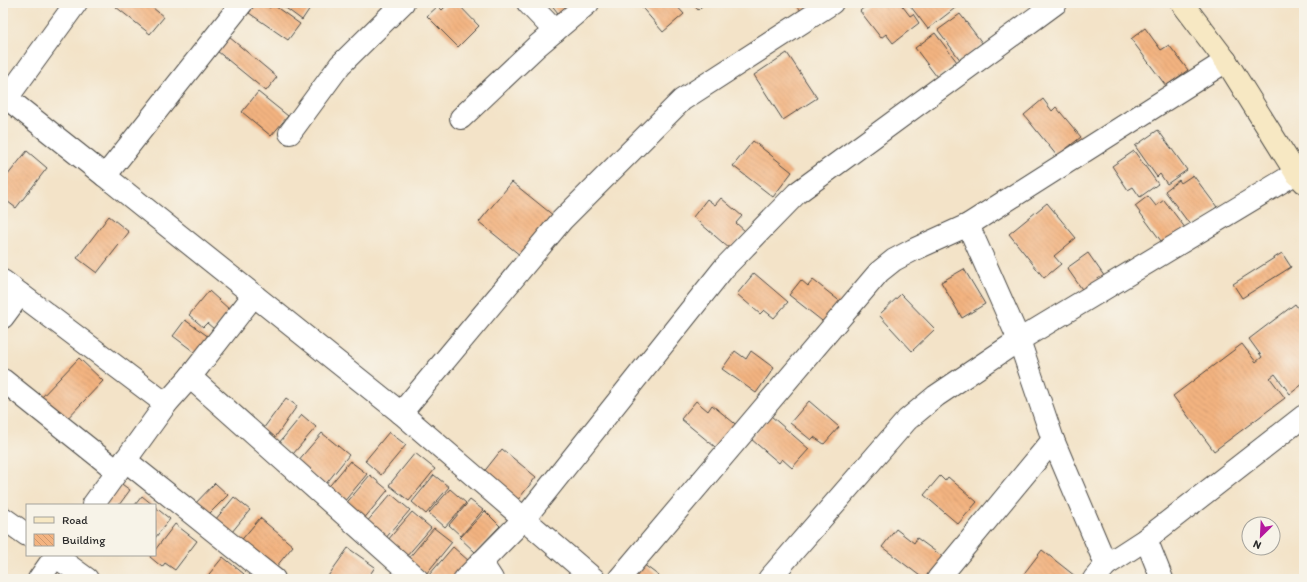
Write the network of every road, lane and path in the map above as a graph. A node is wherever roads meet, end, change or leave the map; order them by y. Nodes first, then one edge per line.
1 (76, 3) edge
2 (242, 3) edge
3 (403, 3) edge
4 (528, 3) edge
5 (588, 3) edge
6 (832, 3) edge
7 (1056, 3) edge
8 (1182, 3) edge
9 (555, 31) junction
10 (1226, 61) junction
11 (5, 96) edge
12 (461, 118) dead end
13 (290, 133) dead end
14 (105, 176) junction
15 (1300, 177) edge
16 (968, 225) junction
17 (11, 287) edge
18 (254, 295) junction
19 (3, 316) edge
20 (1019, 340) junction
21 (190, 377) junction
22 (3, 380) edge
23 (166, 404) junction
24 (401, 413) junction
25 (1304, 416) edge
26 (1053, 440) junction
27 (121, 466) junction
28 (94, 504) edge
29 (3, 518) edge
30 (524, 519) junction
31 (26, 534) edge
32 (1146, 539) junction
33 (54, 556) edge
34 (56, 556) edge
35 (486, 570) edge
36 (1100, 572) edge
37 (39, 579) edge
38 (87, 579) edge
39 (274, 579) edge
40 (417, 579) edge
41 (465, 579) edge
42 (594, 579) edge
43 (619, 579) edge
44 (769, 579) edge
45 (938, 579) edge
46 (1162, 579) edge

1 - 11 street
2 - 14 street
3 - 13 street
4 - 9 street
5 - 9 street
6 - 24 street
7 - 30 street
8 - 10 street
9 - 12 street
10 - 15 street
10 - 16 street
11 - 14 street
14 - 18 street
15 - 20 street
16 - 20 street
16 - 43 street
17 - 19 street
17 - 23 street
18 - 21 street
18 - 24 street
20 - 26 street
20 - 44 street
21 - 23 street
21 - 40 street
22 - 27 street
23 - 27 street
24 - 30 street
25 - 32 street
26 - 36 street
26 - 45 street
27 - 28 street
27 - 39 street
29 - 31 street
30 - 35 street
30 - 42 street
32 - 36 street
32 - 46 street
33 - 37 street
34 - 38 street
35 - 41 street

